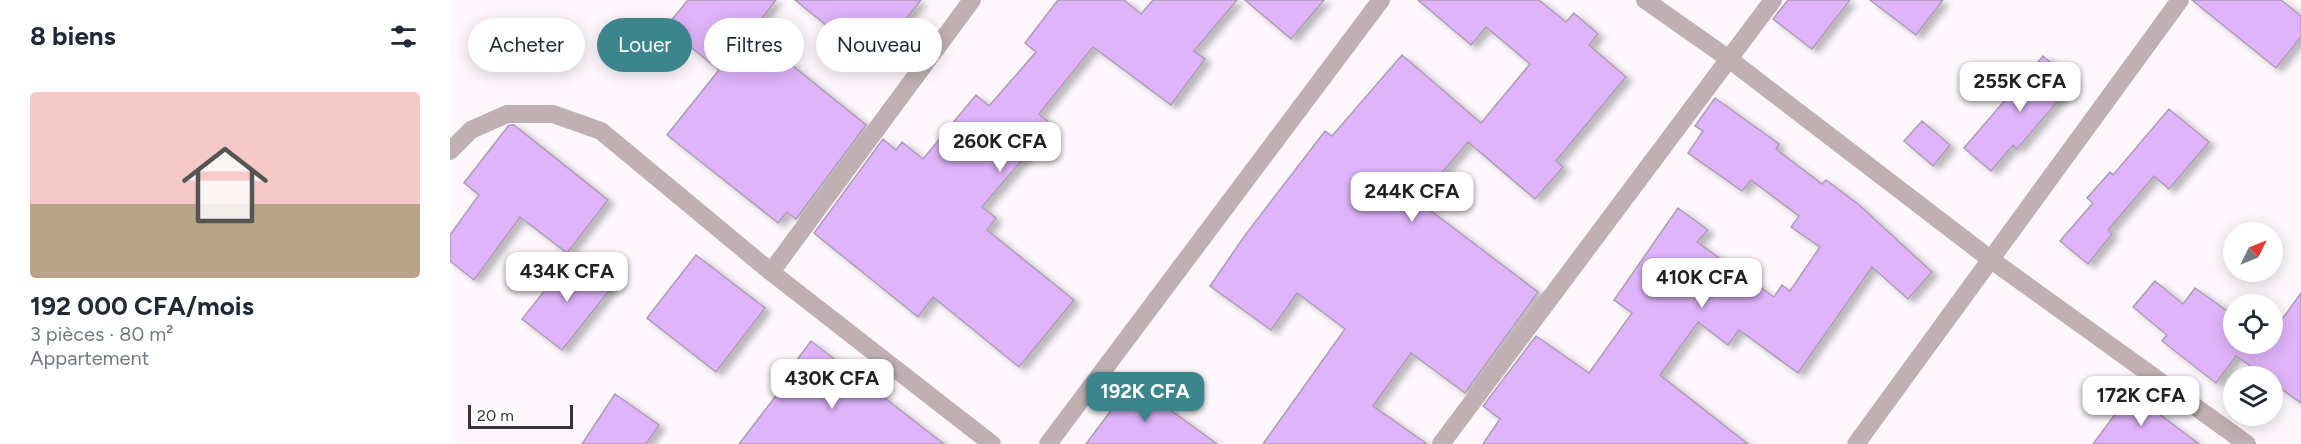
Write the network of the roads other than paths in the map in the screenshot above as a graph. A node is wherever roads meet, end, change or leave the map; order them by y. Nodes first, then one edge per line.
1 (972, 0) edge
2 (1381, 0) edge
3 (1645, 0) edge
4 (1773, 0) edge
5 (2180, 0) edge
6 (1729, 59) junction
7 (450, 151) edge
8 (1990, 259) junction
9 (771, 272) junction
10 (992, 444) edge
11 (1048, 444) edge
12 (1441, 444) edge
13 (1856, 444) edge
14 (2247, 444) edge

1 - 9 street
2 - 11 street
3 - 6 street
4 - 6 street
5 - 8 street
6 - 8 street
6 - 12 street
7 - 9 street
8 - 13 street
8 - 14 street
9 - 10 street

